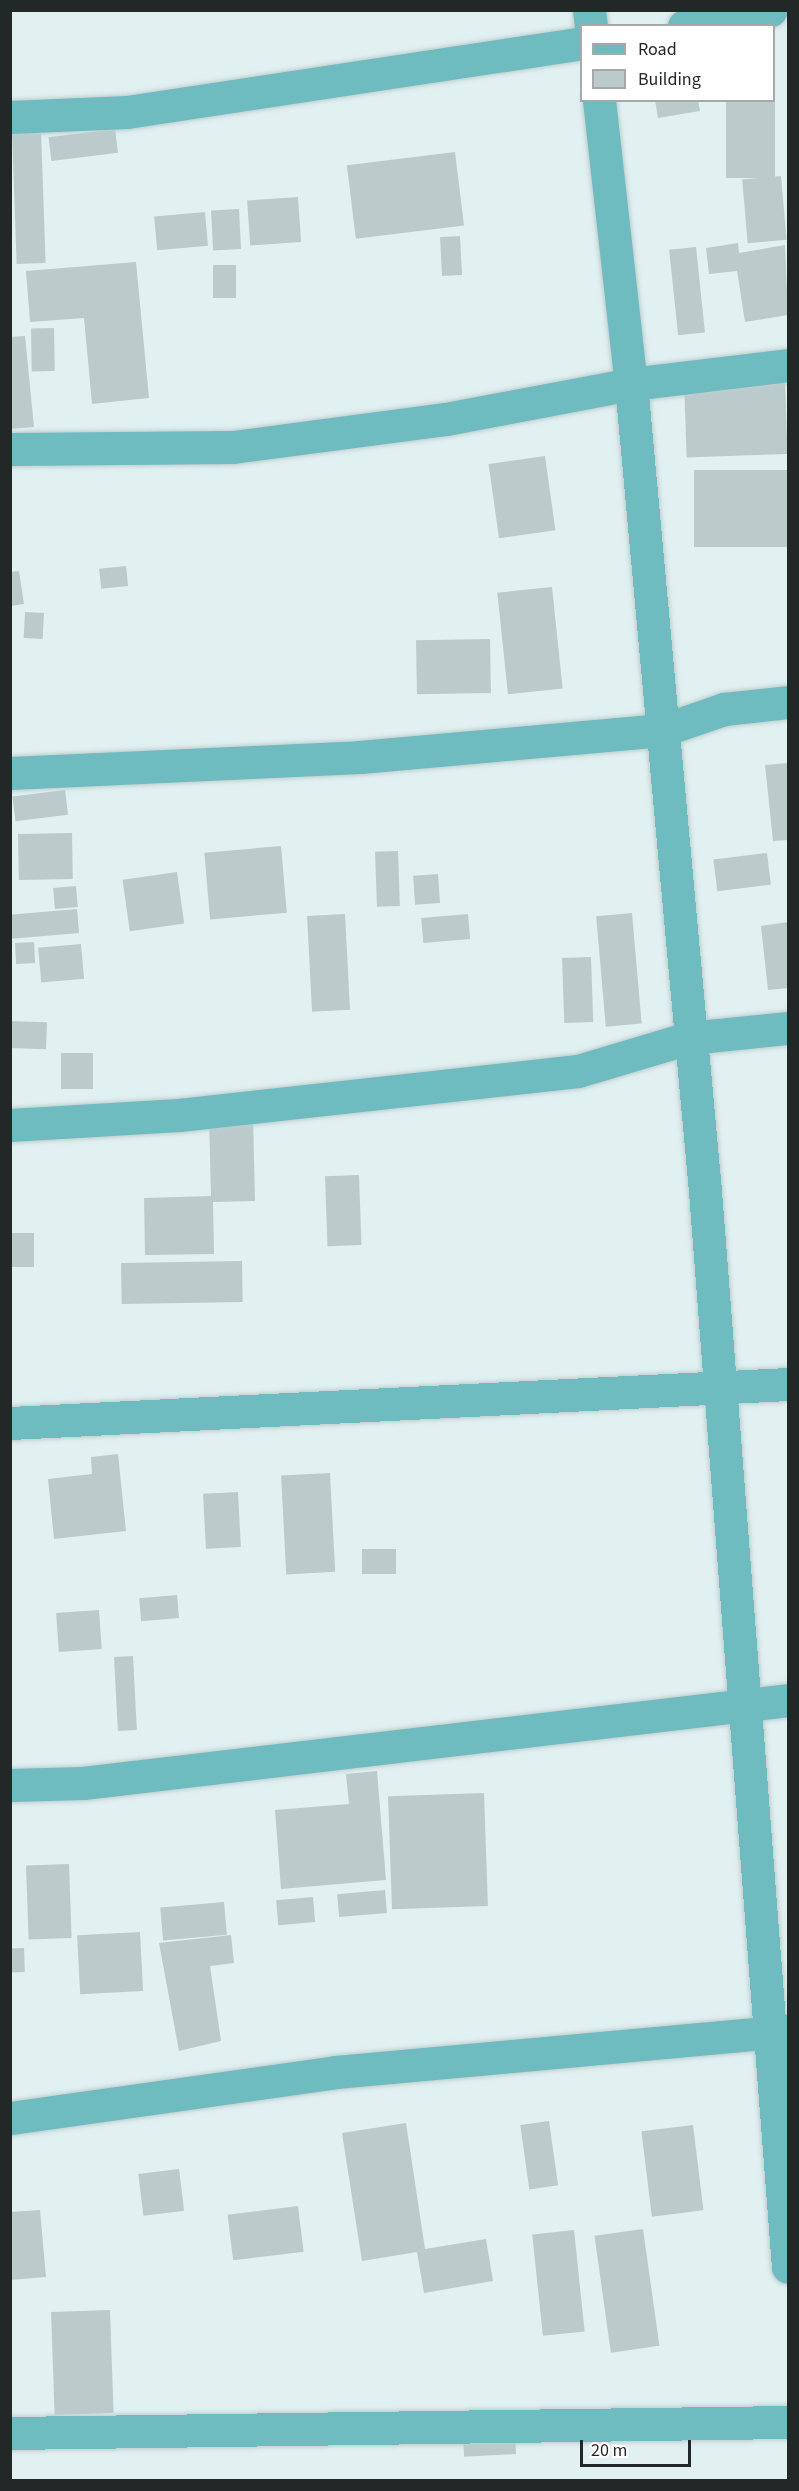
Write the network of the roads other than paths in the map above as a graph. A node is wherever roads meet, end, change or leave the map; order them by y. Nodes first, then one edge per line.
1 (771, 10) edge
2 (695, 24) edge
3 (580, 43) edge
4 (599, 102) edge
5 (10, 117) edge
6 (789, 365) edge
7 (631, 384) junction
8 (10, 449) edge
9 (789, 702) edge
10 (663, 730) junction
11 (10, 773) edge
12 (789, 1028) edge
13 (689, 1038) junction
14 (10, 1125) edge
15 (789, 1384) edge
16 (719, 1390) junction
17 (10, 1423) edge
18 (789, 1700) edge
19 (748, 1706) junction
20 (10, 1785) edge
21 (778, 2031) edge
22 (10, 2118) edge
23 (789, 2267) edge
24 (789, 2422) edge
25 (10, 2433) edge

1 - 2 street
3 - 5 street
4 - 7 street
6 - 7 street
7 - 8 street
7 - 10 street
9 - 10 street
10 - 11 street
10 - 13 street
12 - 13 street
13 - 14 street
13 - 16 street
15 - 16 street
16 - 17 street
16 - 19 street
18 - 19 street
19 - 20 street
19 - 21 street
21 - 22 street
21 - 23 street
24 - 25 street

